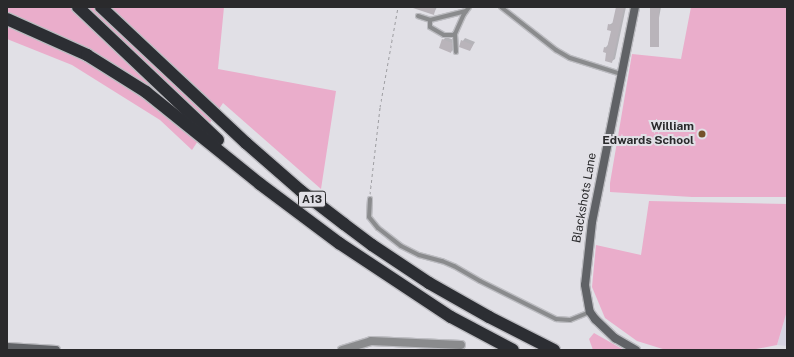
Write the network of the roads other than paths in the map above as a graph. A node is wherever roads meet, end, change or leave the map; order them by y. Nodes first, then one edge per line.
1 (78, 7) edge
2 (101, 7) edge
3 (469, 7) edge
4 (501, 7) edge
5 (635, 7) edge
6 (466, 11) junction
7 (418, 16) dead end
8 (7, 19) edge
9 (430, 20) junction
10 (455, 34) junction
11 (456, 52) dead end
12 (621, 74) junction
13 (370, 199) road end
14 (322, 230) junction
15 (590, 312) junction
16 (461, 345) dead end
17 (7, 347) edge
18 (56, 350) edge
19 (342, 350) edge
20 (513, 350) edge
21 (554, 350) edge
22 (636, 350) edge

1 - 14 highway, A13
2 - 21 highway, A13
3 - 6 lane
4 - 12 lane
5 - 12 street, Blackshots Lane
6 - 9 lane
6 - 10 lane
7 - 9 lane
8 - 14 highway
9 - 10 lane
10 - 11 lane
12 - 15 street, Blackshots Lane
13 - 15 lane
14 - 20 highway, A13
15 - 22 street, Blackshots Lane
16 - 19 street
17 - 18 street

